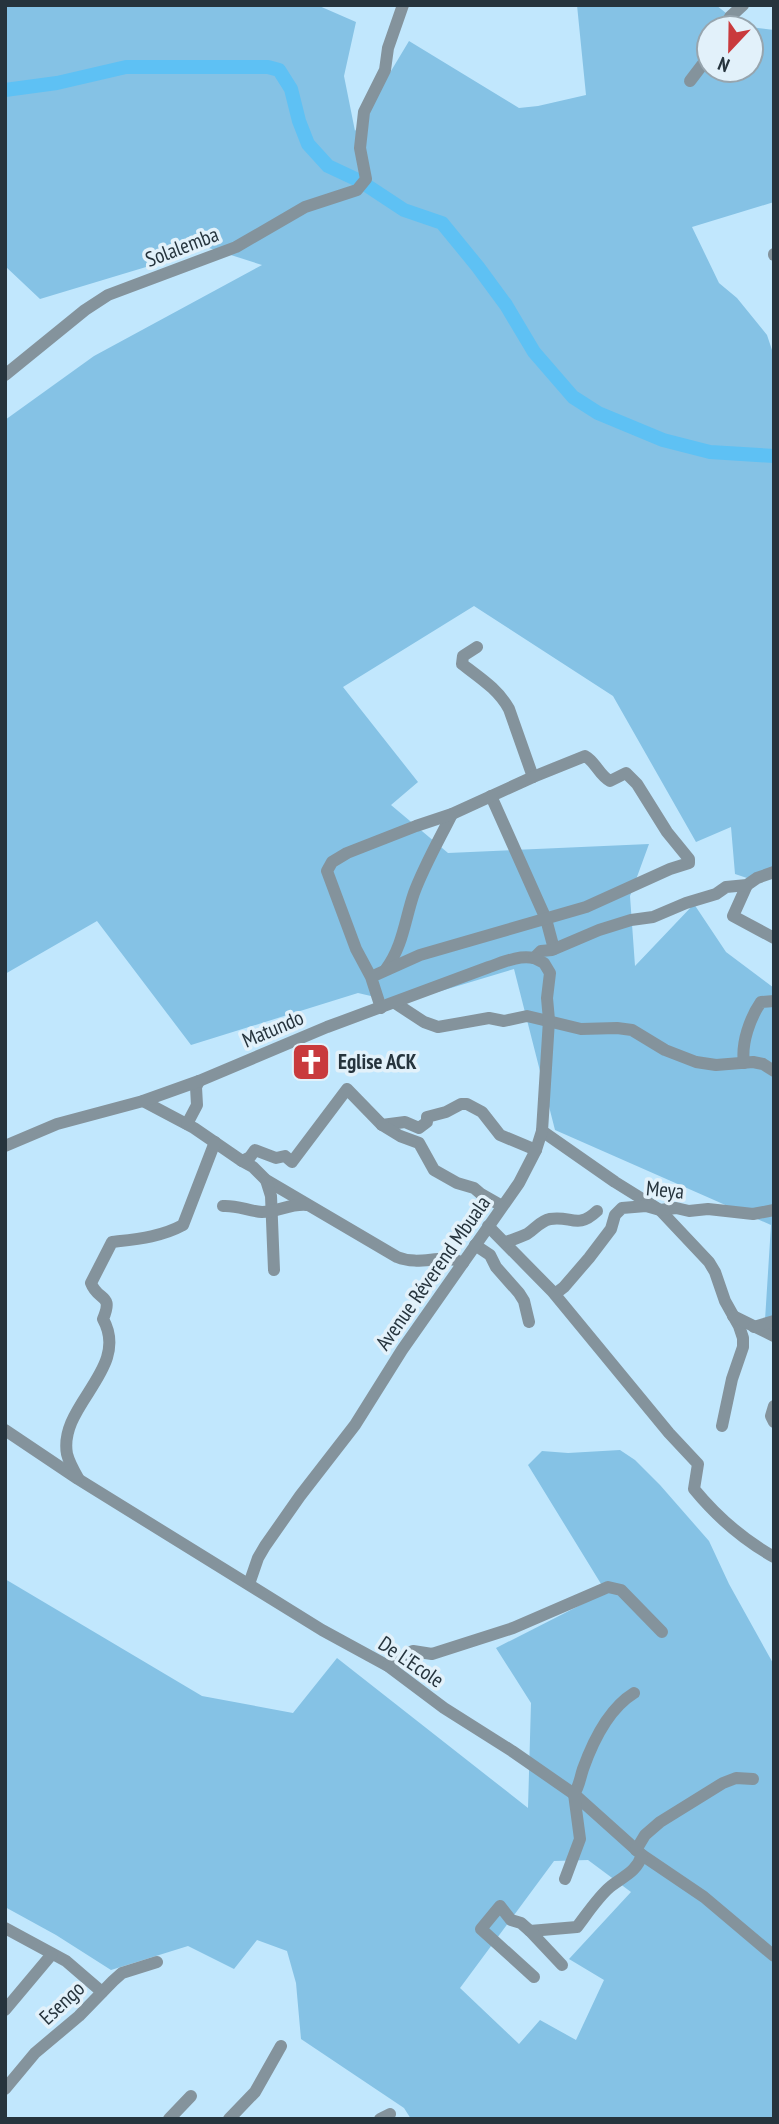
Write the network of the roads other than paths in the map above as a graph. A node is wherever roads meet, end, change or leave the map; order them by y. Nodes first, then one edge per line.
1 (403, 5) edge
2 (695, 74) edge
3 (690, 81) dead end
4 (5, 375) edge
5 (477, 647) dead end
6 (533, 777) junction
7 (491, 796) junction
8 (452, 814) junction
9 (774, 872) edge
10 (747, 885) junction
11 (721, 889) junction
12 (733, 916) junction
13 (546, 919) junction
14 (774, 938) edge
15 (553, 950) junction
16 (534, 958) junction
17 (549, 968) junction
18 (386, 970) junction
19 (371, 977) junction
20 (774, 1001) edge
21 (395, 1003) junction
22 (382, 1008) junction
23 (549, 1020) junction
24 (744, 1063) junction
25 (774, 1071) edge
26 (199, 1081) junction
27 (143, 1101) junction
28 (187, 1124) junction
29 (382, 1125) junction
30 (542, 1131) junction
31 (215, 1142) junction
32 (5, 1146) edge
33 (536, 1150) junction
34 (242, 1161) junction
35 (266, 1180) junction
36 (307, 1205) junction
37 (223, 1206) dead end
38 (502, 1206) junction
39 (272, 1210) junction
40 (660, 1210) junction
41 (774, 1210) edge
42 (597, 1211) dead end
43 (488, 1226) junction
44 (506, 1242) junction
45 (475, 1245) junction
46 (463, 1262) junction
47 (274, 1270) dead end
48 (555, 1294) junction
49 (732, 1316) junction
50 (774, 1321) edge
51 (529, 1322) dead end
52 (754, 1327) junction
53 (774, 1336) edge
54 (774, 1406) edge
55 (774, 1422) edge
56 (722, 1426) dead end
57 (5, 1430) edge
58 (78, 1479) junction
59 (774, 1558) edge
60 (249, 1584) junction
61 (662, 1632) dead end
62 (388, 1666) junction
63 (634, 1693) dead end
64 (753, 1779) dead end
65 (574, 1794) junction
66 (639, 1853) junction
67 (565, 1879) dead end
68 (5, 1928) edge
69 (530, 1931) junction
70 (52, 1954) junction
71 (774, 1956) edge
72 (157, 1962) dead end
73 (562, 1965) dead end
74 (534, 1977) dead end
75 (102, 1992) junction
76 (5, 2010) edge
77 (281, 2046) dead end
78 (5, 2089) edge
79 (191, 2096) dead end
80 (169, 2119) edge
81 (229, 2119) edge

1 - 4 street, Solalemba
2 - 3 street
5 - 6 street
6 - 7 street
6 - 13 street
7 - 8 street
7 - 13 street
8 - 18 street
8 - 19 street
9 - 10 street, Matundo
10 - 11 street, Matundo
10 - 12 street
11 - 12 street
11 - 15 street, Matundo
12 - 14 street
13 - 15 street
13 - 18 street
15 - 16 street, Matundo
15 - 17 street, Avenue Réverend Mbuala
16 - 17 street
16 - 21 street, Matundo
17 - 23 street, Avenue Réverend Mbuala
18 - 19 street
19 - 22 street
20 - 24 street
21 - 22 street, Matundo
21 - 23 street
22 - 26 street, Matundo
23 - 24 street
23 - 30 street, Avenue Réverend Mbuala
24 - 25 street
26 - 27 street, Matundo
26 - 28 street
27 - 28 street
27 - 32 street, Matundo
28 - 31 street
29 - 33 street
29 - 34 street
29 - 38 street
30 - 33 street, Avenue Réverend Mbuala
30 - 40 street
31 - 34 street
31 - 58 street
33 - 38 street, Avenue Réverend Mbuala
34 - 35 street
35 - 36 street
35 - 39 street
36 - 39 street
36 - 46 street
37 - 39 street
38 - 43 street, Avenue Réverend Mbuala
39 - 47 street
40 - 41 street, Meya
40 - 48 street, Meya
40 - 49 street
42 - 44 street
43 - 44 street
43 - 45 street, Avenue Réverend Mbuala
44 - 48 street
45 - 46 street, Avenue Réverend Mbuala
45 - 51 street
46 - 60 street, Avenue Réverend Mbuala
48 - 59 street
49 - 52 street
49 - 56 street
50 - 52 street
52 - 53 street
54 - 55 street
57 - 58 street, De L'Ecole
58 - 60 street, De L'Ecole
60 - 62 street, De L'Ecole
61 - 62 street
62 - 65 street, De L'Ecole
63 - 65 street
64 - 66 street
65 - 66 street, De L'Ecole
65 - 67 street
66 - 69 street
66 - 71 street, De L'Ecole
68 - 70 street
69 - 73 street
69 - 74 street
70 - 75 street
70 - 76 street
72 - 75 street, Esengo
75 - 78 street, Esengo
77 - 81 street
79 - 80 street

